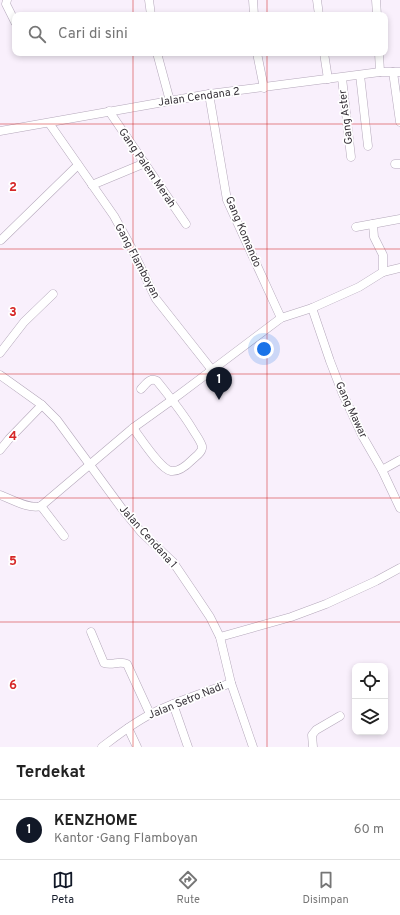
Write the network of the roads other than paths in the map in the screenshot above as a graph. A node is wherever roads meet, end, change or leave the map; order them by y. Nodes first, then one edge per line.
1 (149, 0) edge
2 (253, 0) edge
3 (318, 0) edge
4 (376, 0) edge
5 (6, 1) edge
6 (151, 12) edge
7 (254, 12) edge
8 (319, 12) edge
9 (377, 12) edge
10 (12, 15) edge
11 (158, 56) edge
12 (258, 56) edge
13 (324, 56) edge
14 (379, 56) edge
15 (380, 72) junction
16 (396, 72) edge
17 (360, 75) junction
18 (342, 78) junction
19 (328, 79) junction
20 (264, 88) junction
21 (209, 94) junction
22 (170, 101) junction
23 (109, 111) junction
24 (400, 122) edge
25 (49, 123) junction
26 (0, 131) edge
27 (368, 146) dead end
28 (351, 157) dead end
29 (145, 163) junction
30 (78, 164) junction
31 (92, 185) junction
32 (400, 219) edge
33 (186, 224) dead end
34 (373, 224) junction
35 (356, 227) dead end
36 (0, 240) edge
37 (400, 268) edge
38 (383, 272) junction
39 (53, 294) dead end
40 (312, 308) junction
41 (281, 318) junction
42 (0, 353) edge
43 (212, 370) junction
44 (0, 375) edge
45 (141, 389) dead end
46 (172, 400) junction
47 (42, 404) junction
48 (133, 428) junction
49 (0, 450) edge
50 (400, 460) edge
51 (90, 464) junction
52 (382, 470) junction
53 (0, 495) edge
54 (41, 506) junction
55 (400, 508) edge
56 (64, 536) dead end
57 (400, 568) edge
58 (91, 632) dead end
59 (220, 637) junction
60 (231, 683) junction
61 (173, 704) junction
62 (150, 714) junction
63 (340, 716) dead end
64 (128, 728) junction
65 (102, 747) edge
66 (137, 747) edge
67 (188, 747) edge
68 (253, 747) edge
69 (313, 747) edge

1 - 6 street
2 - 7 street
3 - 8 street
4 - 9 street
5 - 10 street
11 - 22 street
12 - 20 street
13 - 19 street
14 - 15 street
15 - 16 street, Jalan Cendana 2
15 - 17 street, Jalan Cendana 2
16 - 24 street
17 - 18 street, Jalan Cendana 2
17 - 27 street
18 - 19 street, Jalan Cendana 2
18 - 28 street, Gang Aster
19 - 20 street, Jalan Cendana 2
20 - 21 street, Jalan Cendana 2
21 - 22 street, Jalan Cendana 2
21 - 41 street, Gang Komando
22 - 23 street, Jalan Cendana 2
23 - 25 street, Jalan Cendana 2
23 - 29 street, Gang Palem Merah
25 - 26 street, Jalan Cendana 2
25 - 30 street, Gang Flamboyan
29 - 31 street
29 - 33 street, Gang Palem Merah
30 - 31 street, Gang Flamboyan
30 - 36 street
31 - 43 street, Gang Flamboyan
32 - 34 street
34 - 35 street
34 - 38 street
37 - 38 street
38 - 40 street
39 - 42 street
40 - 41 street
40 - 52 street, Gang Mawar
41 - 43 street
43 - 46 street
44 - 47 street, Jalan Cendana 1
45 - 46 street
46 - 48 street
46 - 48 street
47 - 49 street
47 - 51 street, Jalan Cendana 1
48 - 51 street
50 - 52 street
51 - 54 street
51 - 59 street, Jalan Cendana 1
52 - 55 street, Gang Mawar
53 - 54 street
54 - 56 street
57 - 59 street
58 - 62 street
59 - 60 street, Jalan Cendana 1
60 - 61 street, Jalan Setro Nadi
60 - 68 street, Jalan Cendana 1
61 - 62 street, Jalan Setro Nadi
61 - 67 street
62 - 64 street, Jalan Setro Nadi
63 - 69 street
64 - 65 street, Jalan Setro Nadi
64 - 66 street

